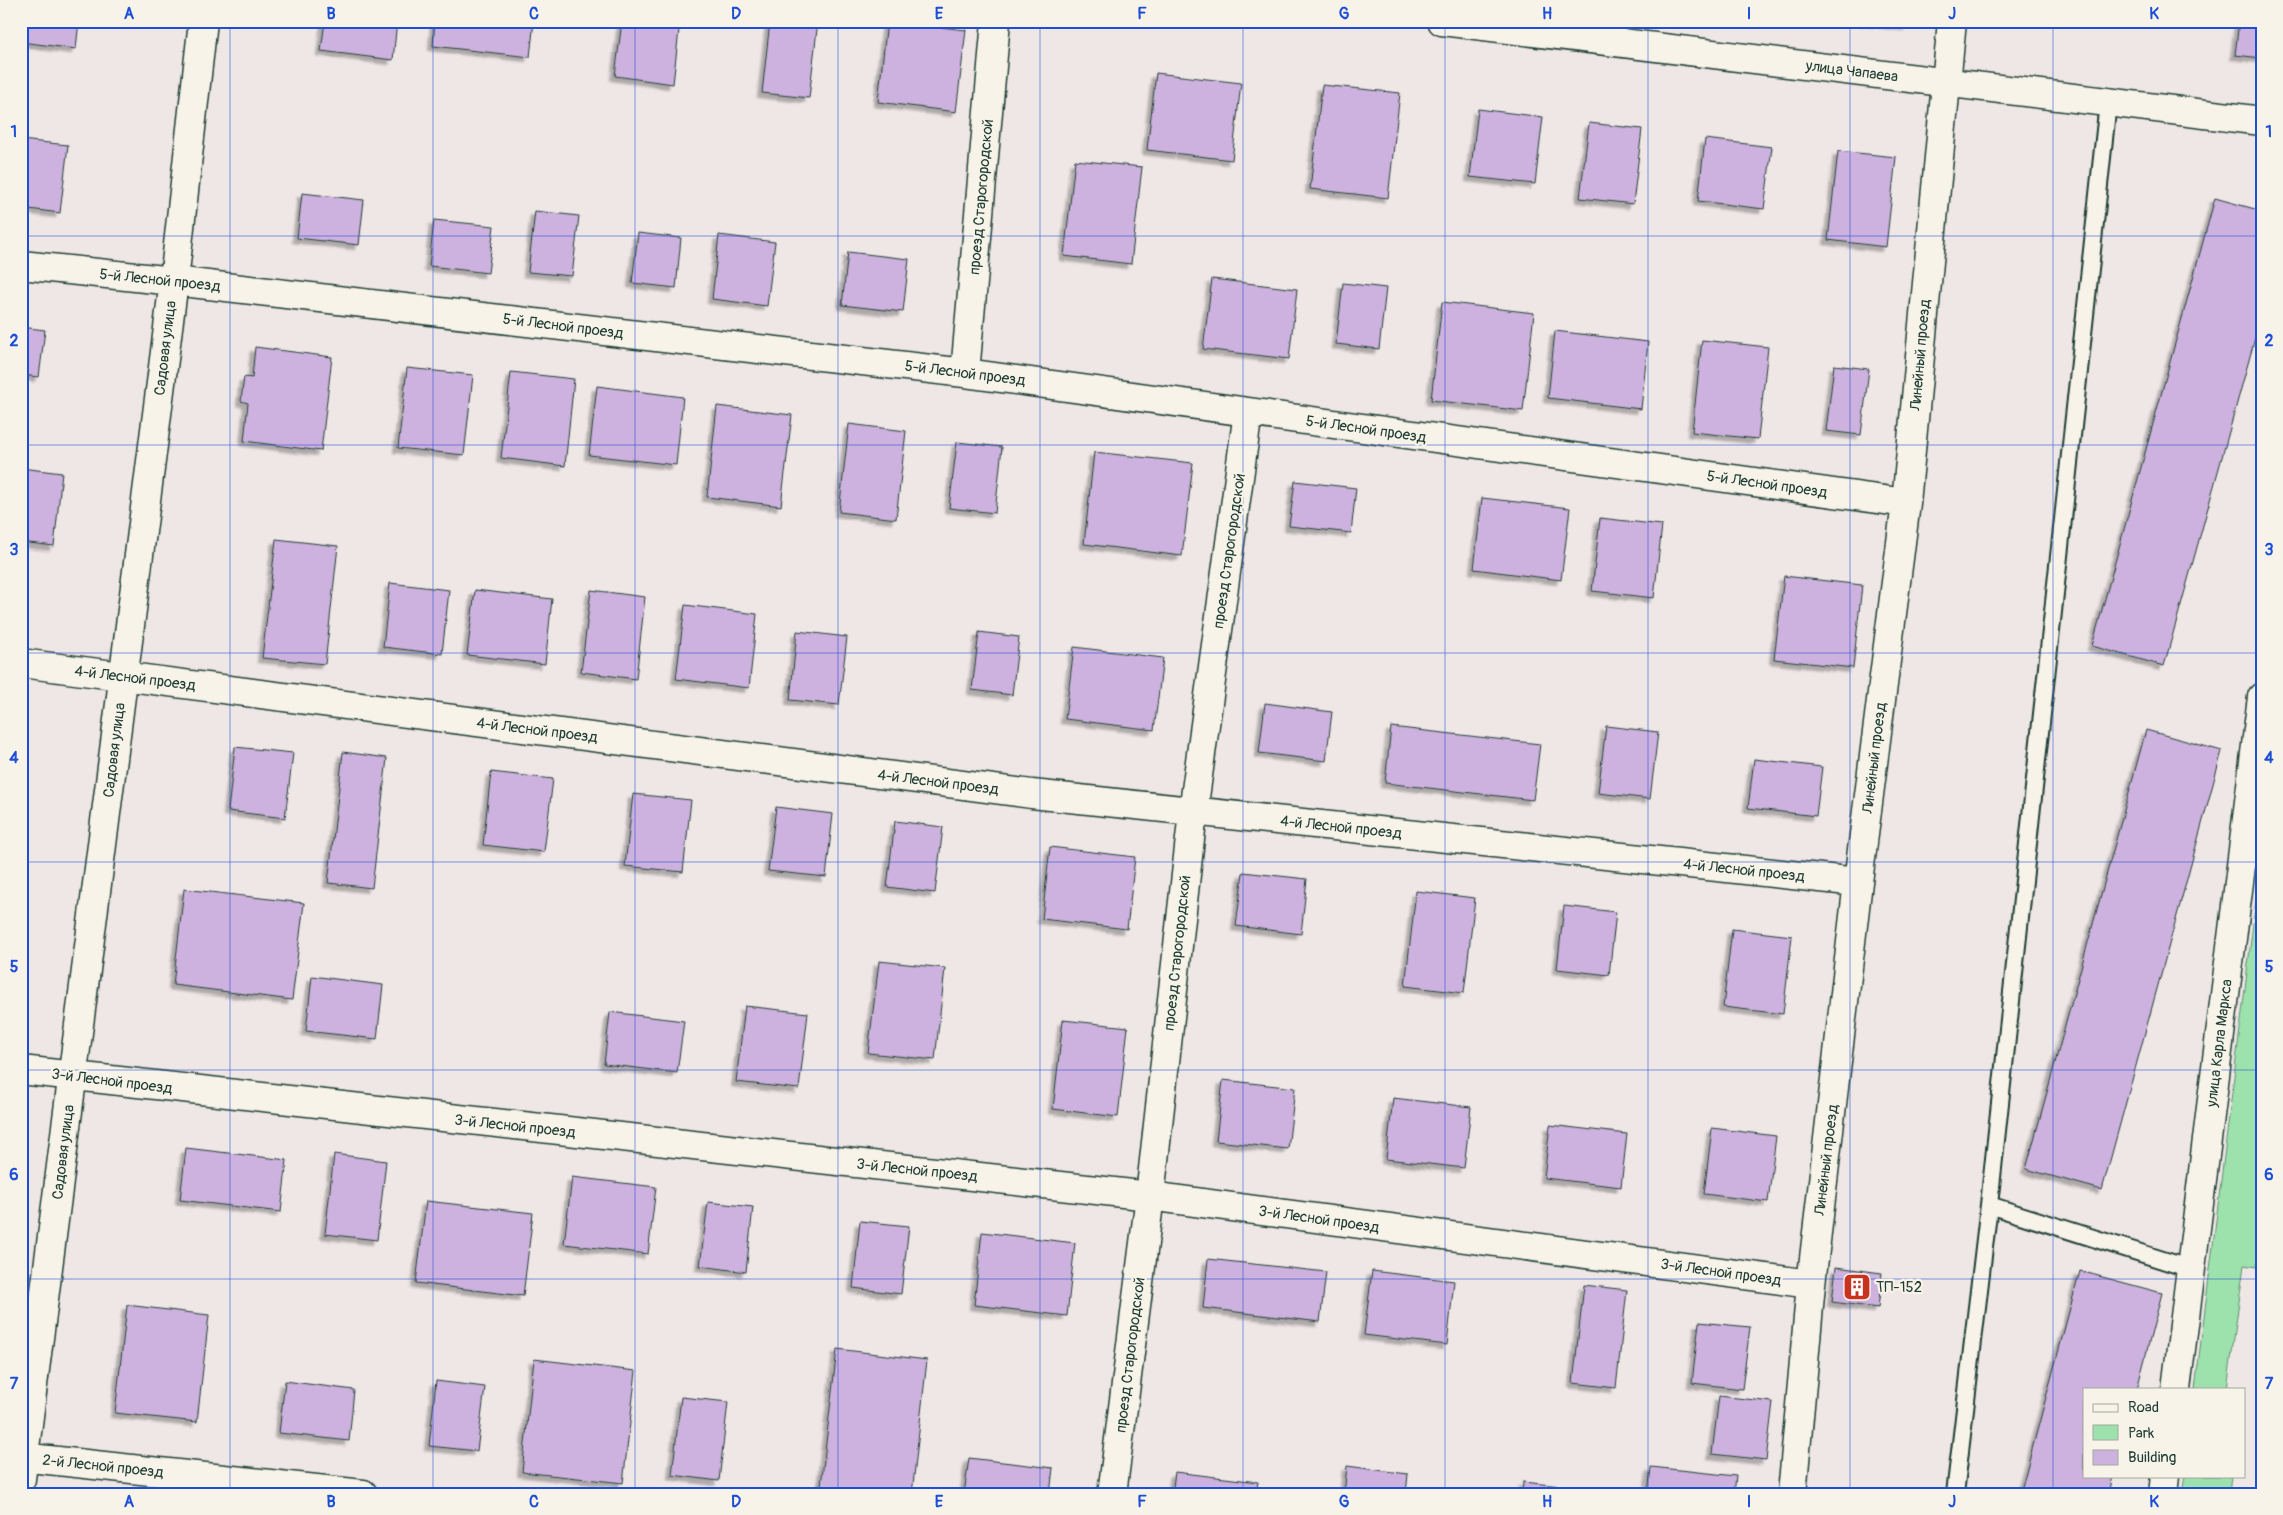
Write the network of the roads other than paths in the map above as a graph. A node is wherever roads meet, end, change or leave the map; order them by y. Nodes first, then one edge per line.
1 (203, 21) edge
2 (996, 21) edge
3 (1442, 21) edge
4 (1952, 21) edge
5 (1945, 82) junction
6 (2108, 102) junction
7 (2262, 121) edge
8 (21, 265) edge
9 (174, 281) junction
10 (965, 373) junction
11 (1248, 412) junction
12 (1906, 503) junction
13 (21, 663) edge
14 (124, 676) junction
15 (2262, 697) edge
16 (1193, 812) junction
17 (1858, 882) junction
18 (21, 1070) edge
19 (72, 1077) junction
20 (1150, 1196) junction
21 (1989, 1205) junction
22 (2191, 1269) junction
23 (1811, 1284) junction
24 (2176, 1388) edge
25 (22, 1464) edge
26 (2165, 1478) edge
27 (363, 1494) edge
28 (1112, 1494) edge
29 (1792, 1494) edge
30 (1955, 1494) edge
31 (2163, 1494) edge

1 - 9 street, Садовая улица
2 - 10 street, проезд Старогородской
3 - 5 street, улица Чапаева
4 - 5 street, Линейный проезд
5 - 6 street, улица Чапаева
5 - 12 street, Линейный проезд
6 - 7 street, улица Чапаева
6 - 21 lane
8 - 9 street, 5-й Лесной проезд
9 - 10 street, 5-й Лесной проезд
9 - 14 street, Садовая улица
10 - 11 street, 5-й Лесной проезд
11 - 12 street, 5-й Лесной проезд
11 - 16 street, проезд Старогородской
12 - 17 street, Линейный проезд
13 - 14 street, 4-й Лесной проезд
14 - 16 street, 4-й Лесной проезд
14 - 19 street, Садовая улица
15 - 22 street, улица Карла Маркса
16 - 17 street, 4-й Лесной проезд
16 - 20 street, проезд Старогородской
17 - 23 street, Линейный проезд
18 - 19 street, 3-й Лесной проезд
19 - 20 street, 3-й Лесной проезд
19 - 25 street, Садовая улица
20 - 23 street, 3-й Лесной проезд
20 - 28 street, проезд Старогородской
21 - 22 lane
21 - 30 lane
22 - 24 street, улица Карла Маркса
23 - 29 street, Линейный проезд
25 - 27 street, 2-й Лесной проезд
26 - 31 street

